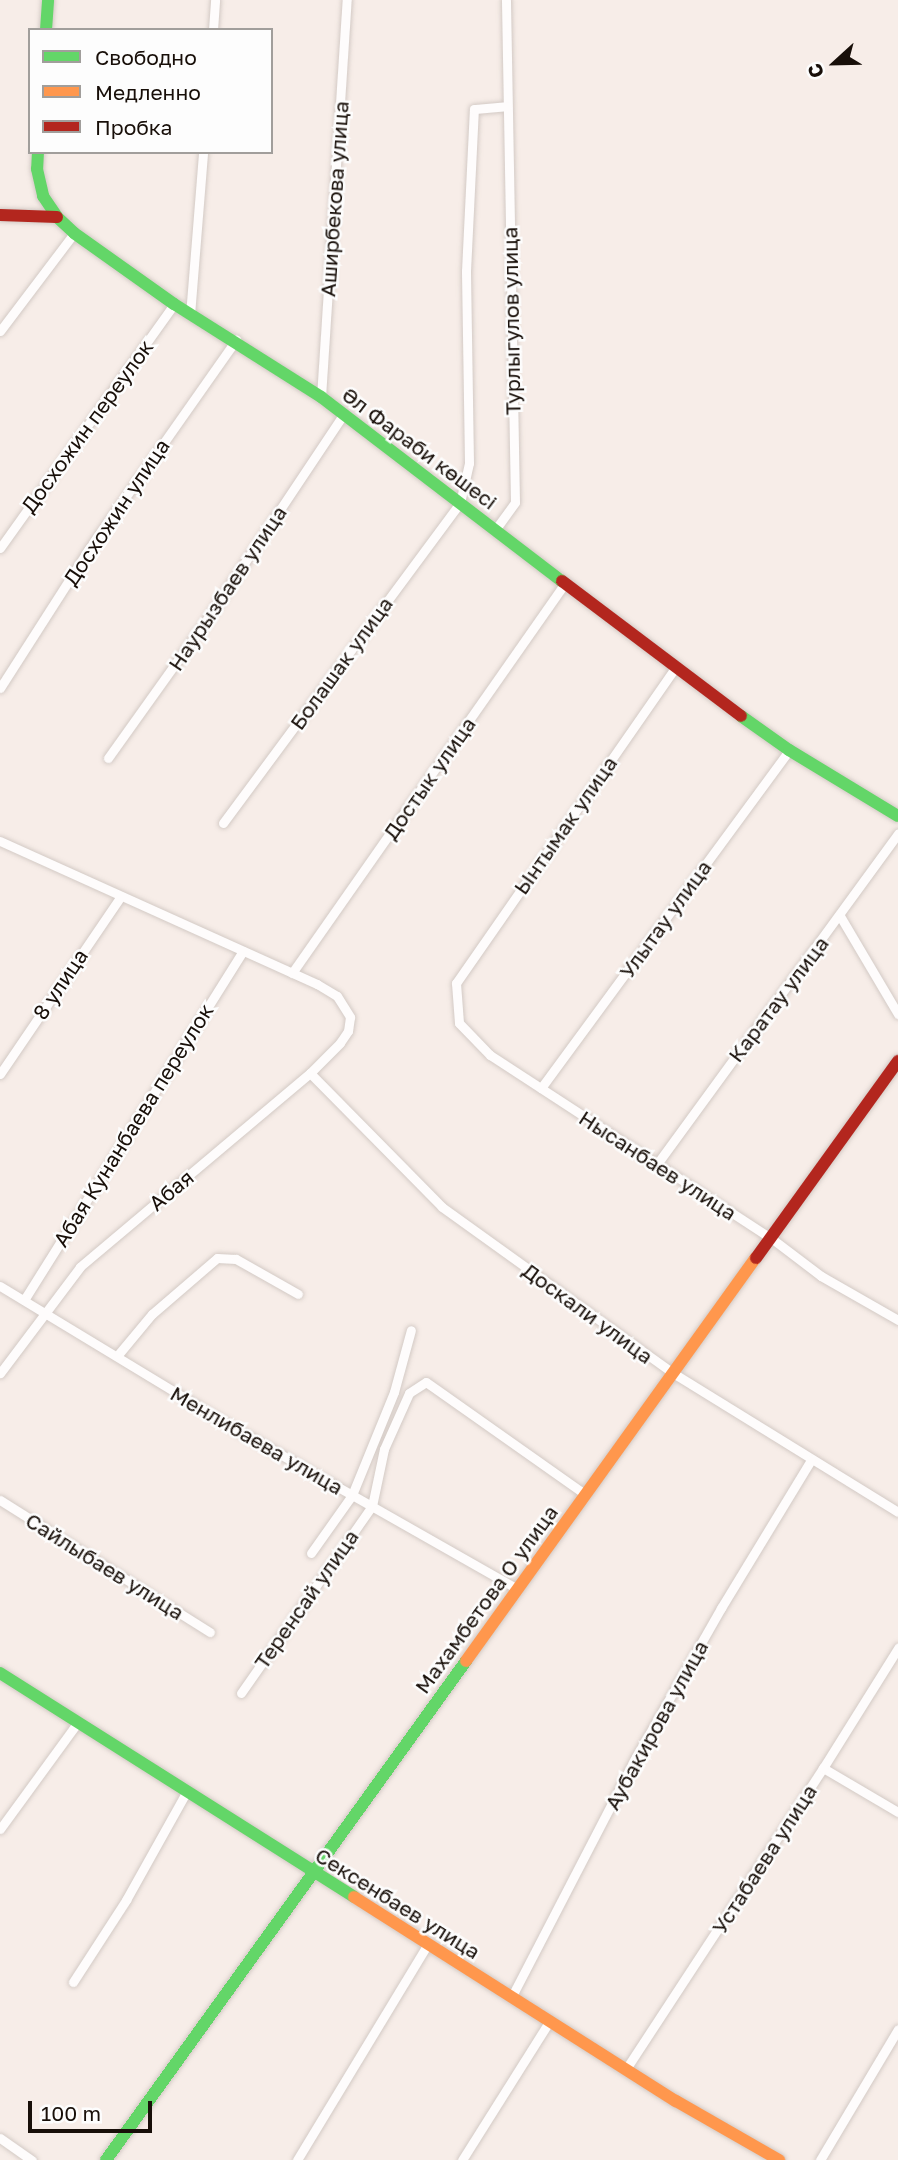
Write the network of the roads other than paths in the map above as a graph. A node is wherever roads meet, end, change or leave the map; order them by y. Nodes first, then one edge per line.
1 (48, 0) edge
2 (215, 0) edge
3 (347, 0) edge
4 (506, 0) edge
5 (46, 28) edge
6 (213, 28) edge
7 (507, 106) junction
8 (38, 154) edge
9 (203, 154) edge
10 (0, 215) edge
11 (57, 217) junction
12 (74, 233) junction
13 (174, 304) junction
14 (190, 315) junction
15 (0, 331) edge
16 (236, 340) junction
17 (321, 397) junction
18 (343, 415) junction
19 (460, 503) junction
20 (495, 530) junction
21 (0, 548) edge
22 (565, 583) junction
23 (675, 668) junction
24 (0, 688) edge
25 (789, 750) junction
26 (108, 758) dead end
27 (898, 816) edge
28 (223, 823) dead end
29 (898, 833) edge
30 (0, 841) edge
31 (121, 896) junction
32 (840, 916) junction
33 (243, 951) junction
34 (292, 973) junction
35 (456, 983) joint
36 (898, 1014) edge
37 (898, 1061) edge
38 (310, 1073) junction
39 (0, 1074) edge
40 (541, 1088) junction
41 (657, 1164) junction
42 (771, 1238) junction
43 (0, 1286) edge
44 (298, 1294) dead end
45 (24, 1300) junction
46 (47, 1314) junction
47 (898, 1320) edge
48 (411, 1330) dead end
49 (117, 1356) junction
50 (0, 1373) edge
51 (673, 1373) junction
52 (811, 1460) junction
53 (585, 1494) junction
54 (352, 1495) junction
55 (0, 1500) edge
56 (372, 1506) junction
57 (898, 1512) edge
58 (311, 1553) dead end
59 (516, 1588) junction
60 (209, 1632) dead end
61 (898, 1648) edge
62 (0, 1673) edge
63 (241, 1693) dead end
64 (78, 1722) junction
65 (823, 1769) junction
66 (187, 1791) junction
67 (898, 1812) edge
68 (0, 1829) edge
69 (314, 1873) junction
70 (428, 1944) junction
71 (73, 1982) dead end
72 (512, 1996) junction
73 (550, 2020) junction
74 (898, 2029) edge
75 (626, 2069) junction
76 (0, 2138) edge
77 (32, 2160) edge
78 (106, 2160) edge
79 (297, 2160) edge
80 (462, 2160) edge
81 (779, 2160) edge
82 (820, 2160) edge

1 - 5 street
2 - 6 street
3 - 17 street, Аширбекова улица
4 - 7 street, Турлыгулов улица
7 - 19 street, Турлыгулов улица
7 - 20 street, Турлыгулов улица
8 - 11 street, Әл Фараби көшесі
9 - 14 street
10 - 11 street
11 - 12 street, Әл Фараби көшесі
12 - 13 street, Әл Фараби көшесі
12 - 15 street
13 - 14 street, Әл Фараби көшесі
13 - 21 street, Досхожин переулок
14 - 16 street, Әл Фараби көшесі
16 - 17 street, Әл Фараби көшесі
16 - 24 street, Досхожин улица
17 - 18 street, Әл Фараби көшесі
18 - 19 street, Әл Фараби көшесі
18 - 26 street, Наурызбаев улица
19 - 20 street, Әл Фараби көшесі
19 - 28 street, Болашак улица
20 - 22 street, Әл Фараби көшесі
22 - 23 street, Әл Фараби көшесі
22 - 34 street, Достык улица
23 - 25 street, Әл Фараби көшесі
23 - 35 street, Ынтымак улица
25 - 27 street, Әл Фараби көшесі
25 - 40 street, Улытау улица
29 - 32 street, Каратау улица
30 - 31 street
31 - 33 street
31 - 39 street, 8 улица
32 - 36 street
32 - 41 street, Каратау улица
33 - 34 street
33 - 45 street, Абая Кунанбаева переулок
34 - 38 street, Абая
35 - 40 street, Нысанбаев улица
37 - 42 street, Махамбетова О улица
38 - 46 street, Абая
38 - 51 street, Доскали улица
40 - 41 street, Нысанбаев улица
41 - 42 street, Нысанбаев улица
42 - 47 street, Нысанбаев улица
42 - 51 street, Махамбетова О улица
43 - 45 street, Менлибаева улица
44 - 49 street
45 - 46 street, Менлибаева улица
46 - 49 street, Менлибаева улица
46 - 50 street, Абая
48 - 54 street, Теренсай улица
49 - 54 street, Менлибаева улица
51 - 52 street, Доскали улица
51 - 53 street, Махамбетова О улица
52 - 57 street, Доскали улица
52 - 72 street, Аубакирова улица
53 - 56 street
53 - 59 street, Махамбетова О улица
54 - 56 street, Менлибаева улица
54 - 58 street, Теренсай улица
55 - 60 street, Сайлыбаев улица
56 - 59 street, Менлибаева улица
56 - 63 street, Теренсай улица
59 - 69 street, Махамбетова О улица
61 - 65 street, Устабаева улица
62 - 64 street, Сексенбаев улица
64 - 66 street, Сексенбаев улица
64 - 68 street
65 - 67 street
65 - 75 street, Устабаева улица
66 - 69 street, Сексенбаев улица
66 - 71 street
69 - 70 street, Сексенбаев улица
69 - 78 street, Махамбетова О улица
70 - 72 street, Сексенбаев улица
70 - 79 street
72 - 73 street, Сексенбаев улица
73 - 75 street, Сексенбаев улица
73 - 80 street
74 - 82 street
75 - 81 street, Сексенбаев улица
76 - 77 street

